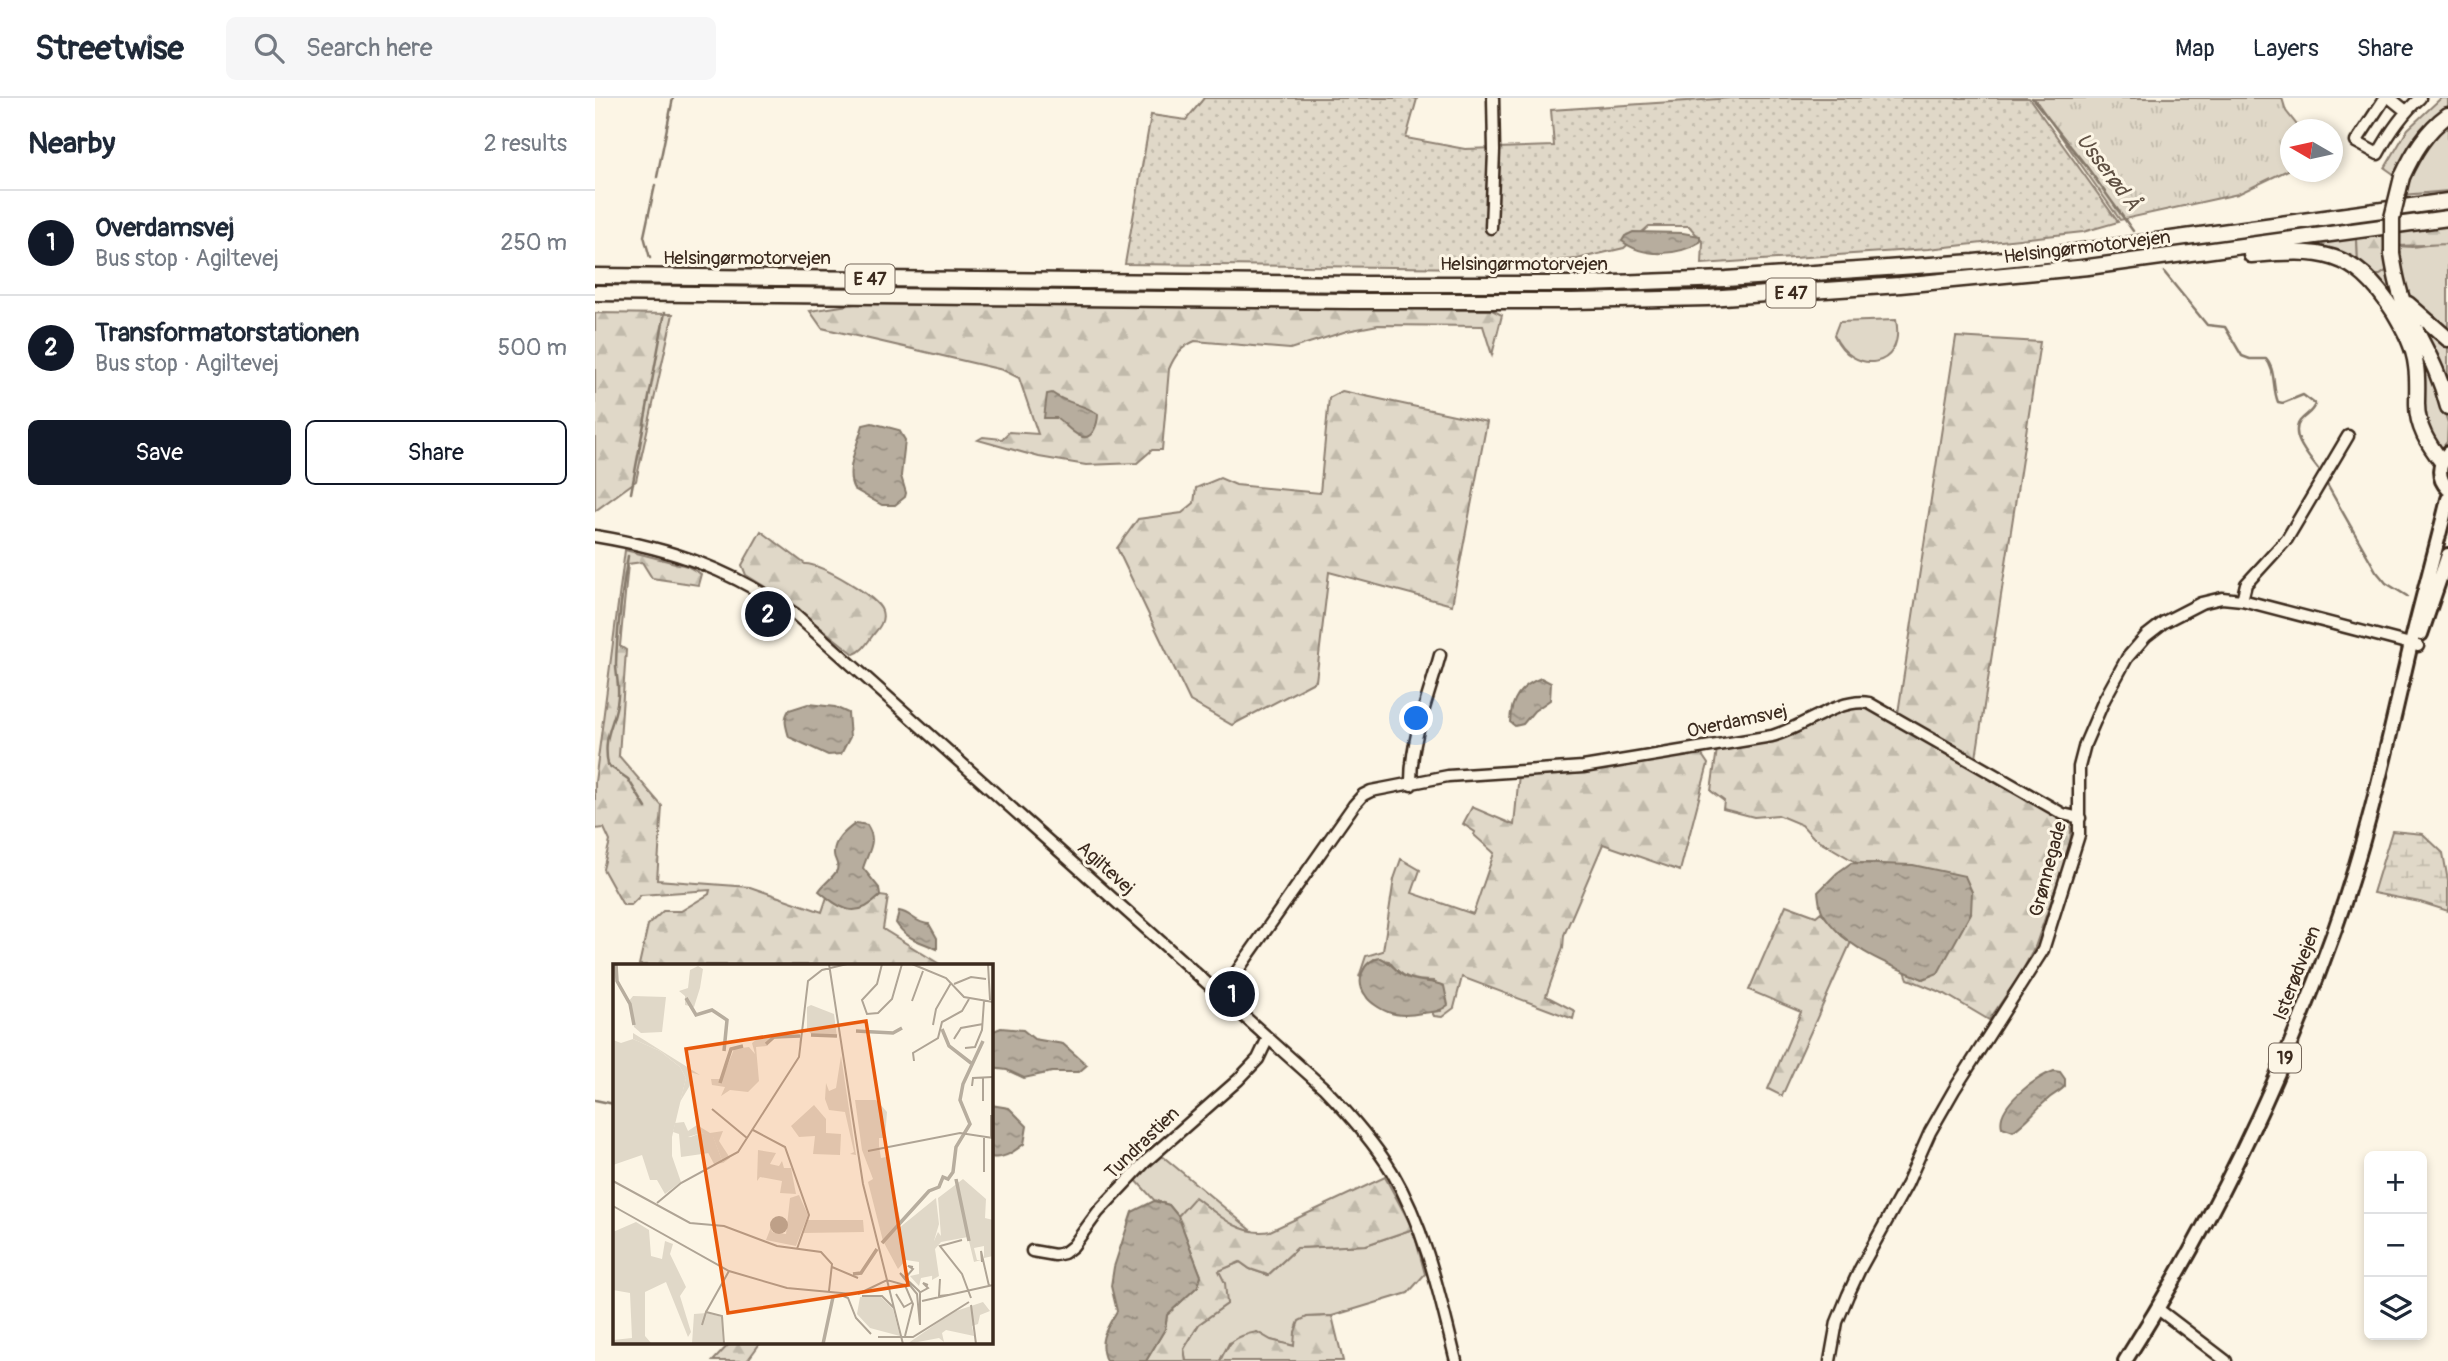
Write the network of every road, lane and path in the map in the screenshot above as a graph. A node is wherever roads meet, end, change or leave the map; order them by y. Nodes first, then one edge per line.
1 (1493, 98) edge
2 (2385, 98) edge
3 (2391, 98) edge
4 (2420, 98) edge
5 (2406, 111) junction
6 (2448, 114) edge
7 (2448, 201) edge
8 (2448, 218) edge
9 (1491, 228) dead end
10 (2088, 267) junction
11 (595, 276) edge
12 (2400, 291) junction
13 (595, 293) edge
14 (2448, 340) edge
15 (2448, 407) edge
16 (2348, 436) dead end
17 (2445, 458) edge
18 (2448, 489) edge
19 (2448, 499) edge
20 (595, 536) edge
21 (2448, 555) edge
22 (2448, 563) edge
23 (2439, 581) junction
24 (2242, 600) junction
25 (2414, 645) junction
26 (1440, 655) dead end
27 (1411, 785) junction
28 (2080, 818) junction
29 (1221, 994) junction
30 (1268, 1038) junction
31 (1032, 1251) dead end
32 (2158, 1308) junction
33 (1456, 1361) edge
34 (1830, 1361) edge
35 (2125, 1361) edge
36 (2226, 1361) edge

1 - 9 street
2 - 5 street
3 - 5 street
4 - 5 street
6 - 12 highway, bridge
7 - 11 highway, Helsingørmotorvejen / E 47
8 - 10 highway, Helsingørmotorvejen / E 47
10 - 13 highway, Helsingørmotorvejen / E 47
10 - 17 highway
12 - 14 highway
12 - 15 highway
16 - 24 street
17 - 18 main road
19 - 25 main road, Isterødvejen / 19
20 - 29 street, Agiltevej
21 - 23 main road, Isterødvejen / 19
22 - 23 street
23 - 25 main road, Isterødvejen / 19
24 - 25 street, Grønnegade
24 - 28 street, Grønnegade
25 - 32 main road, Isterødvejen / 19
26 - 27 street
27 - 28 street, Overdamsvej
27 - 29 street, Overdamsvej
28 - 34 street, Grønnegade
29 - 30 street, Agiltevej
30 - 31 street, Tundrastien
30 - 33 street, Agiltevej
32 - 35 main road, Isterødvejen / 19
32 - 36 street

